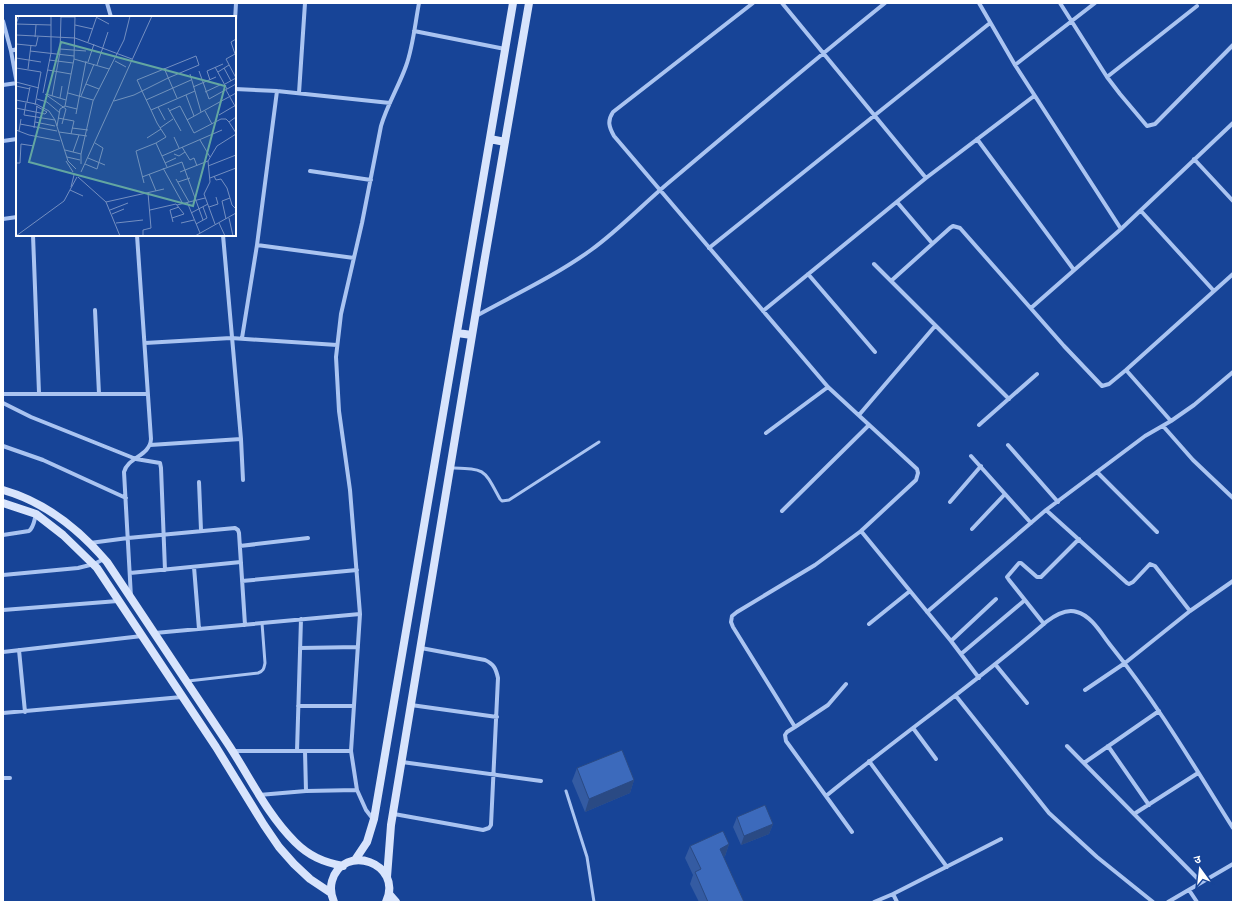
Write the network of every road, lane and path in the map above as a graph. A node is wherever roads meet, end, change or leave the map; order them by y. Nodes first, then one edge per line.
1 (107, 3) edge
2 (236, 3) edge
3 (305, 3) edge
4 (419, 3) edge
5 (513, 3) edge
6 (529, 3) edge
7 (753, 3) edge
8 (782, 3) edge
9 (885, 3) edge
10 (979, 3) edge
11 (1060, 3) edge
12 (1095, 3) edge
13 (1197, 6) dead end
14 (111, 16) edge
15 (235, 16) edge
16 (3, 21) edge
17 (1072, 21) junction
18 (990, 23) junction
19 (414, 31) junction
20 (1233, 45) edge
21 (16, 49) edge
22 (505, 50) junction
23 (11, 51) junction
24 (822, 53) junction
25 (1015, 65) junction
26 (1107, 77) junction
27 (16, 78) edge
28 (16, 84) edge
29 (3, 85) edge
30 (236, 89) edge
31 (278, 91) junction
32 (299, 93) junction
33 (1034, 96) junction
34 (390, 103) junction
35 (874, 115) junction
36 (1233, 123) edge
37 (16, 139) edge
38 (490, 139) junction
39 (977, 139) junction
40 (3, 141) edge
41 (505, 142) junction
42 (1194, 159) junction
43 (310, 171) dead end
44 (926, 178) junction
45 (371, 180) junction
46 (660, 190) junction
47 (897, 202) junction
48 (1233, 202) edge
49 (1141, 210) junction
50 (16, 217) edge
51 (3, 219) edge
52 (1120, 229) junction
53 (33, 236) edge
54 (137, 236) edge
55 (223, 236) edge
56 (932, 243) junction
57 (257, 245) junction
58 (709, 248) junction
59 (354, 258) junction
60 (874, 264) dead end
61 (1074, 270) junction
62 (808, 274) junction
63 (1233, 274) edge
64 (891, 282) junction
65 (1214, 291) junction
66 (1031, 308) junction
67 (95, 310) dead end
68 (762, 311) junction
69 (476, 316) junction
70 (935, 326) junction
71 (456, 333) junction
72 (472, 336) junction
73 (231, 338) junction
74 (242, 338) junction
75 (145, 343) junction
76 (337, 345) junction
77 (875, 352) dead end
78 (1126, 370) junction
79 (1233, 372) edge
80 (1037, 374) dead end
81 (828, 386) junction
82 (39, 393) junction
83 (3, 394) edge
84 (99, 394) junction
85 (148, 394) junction
86 (1009, 399) junction
87 (3, 404) edge
88 (859, 415) junction
89 (1171, 421) junction
90 (869, 425) junction
91 (979, 426) dead end
92 (1163, 426) junction
93 (766, 433) dead end
94 (240, 439) junction
95 (599, 442) dead end
96 (150, 445) junction
97 (3, 446) edge
98 (1008, 446) dead end
99 (971, 456) dead end
100 (136, 459) junction
101 (981, 466) junction
102 (450, 468) junction
103 (1097, 472) junction
104 (242, 480) dead end
105 (199, 482) dead end
106 (3, 490) edge
107 (1005, 494) junction
108 (126, 498) junction
109 (1233, 498) edge
110 (950, 502) dead end
111 (1058, 502) junction
112 (3, 503) edge
113 (1046, 510) junction
114 (782, 512) dead end
115 (36, 514) junction
116 (1031, 523) junction
117 (972, 529) dead end
118 (200, 530) junction
119 (861, 531) junction
120 (1157, 532) dead end
121 (163, 534) junction
122 (3, 535) edge
123 (128, 538) junction
124 (308, 538) dead end
125 (1078, 539) junction
126 (90, 543) junction
127 (240, 546) junction
128 (104, 559) junction
129 (241, 562) junction
130 (94, 564) junction
131 (194, 567) junction
132 (165, 570) junction
133 (357, 570) junction
134 (130, 573) junction
135 (3, 575) edge
136 (1233, 580) edge
137 (242, 581) junction
138 (910, 591) junction
139 (131, 599) junction
140 (996, 599) dead end
141 (1025, 600) junction
142 (119, 601) junction
143 (3, 610) edge
144 (1190, 611) junction
145 (927, 612) junction
146 (360, 614) junction
147 (301, 620) junction
148 (262, 623) junction
149 (869, 624) dead end
150 (1044, 624) junction
151 (245, 625) junction
152 (199, 629) junction
153 (154, 633) junction
154 (142, 636) junction
155 (951, 641) junction
156 (358, 647) junction
157 (300, 648) junction
158 (421, 648) junction
159 (18, 650) junction
160 (3, 652) edge
161 (961, 654) junction
162 (995, 664) junction
163 (1125, 664) junction
164 (979, 678) junction
165 (187, 681) junction
166 (846, 684) dead end
167 (1085, 690) dead end
168 (956, 696) junction
169 (183, 697) junction
170 (1027, 703) dead end
171 (411, 704) junction
172 (298, 706) junction
173 (354, 706) junction
174 (1159, 710) junction
175 (25, 712) junction
176 (3, 713) edge
177 (497, 717) junction
178 (794, 727) junction
179 (913, 728) junction
180 (1067, 746) dead end
181 (1108, 746) junction
182 (233, 751) junction
183 (297, 751) junction
184 (304, 751) junction
185 (351, 751) junction
186 (936, 759) dead end
187 (868, 761) junction
188 (402, 762) junction
189 (1084, 763) junction
190 (1198, 773) junction
191 (494, 775) junction
192 (3, 778) edge
193 (10, 778) dead end
194 (541, 781) dead end
195 (357, 790) junction
196 (306, 791) junction
197 (566, 791) dead end
198 (258, 795) junction
199 (826, 796) junction
200 (1149, 805) junction
201 (394, 814) junction
202 (1134, 814) junction
203 (374, 819) junction
204 (1233, 828) edge
205 (852, 832) dead end
206 (1001, 839) dead end
207 (355, 860) junction
208 (1233, 864) edge
209 (343, 866) junction
210 (947, 866) junction
211 (387, 877) junction
212 (1202, 882) junction
213 (1189, 890) junction
214 (331, 893) junction
215 (893, 894) junction
216 (387, 898) edge
217 (334, 902) edge
218 (396, 902) edge
219 (594, 902) edge
220 (874, 902) edge
221 (897, 902) edge
222 (1153, 902) edge
223 (1168, 902) edge
224 (1197, 902) edge

1 - 14 street
2 - 15 street
3 - 32 street
4 - 19 street
5 - 22 main road
6 - 41 main road
7 - 46 street
8 - 24 street
9 - 24 street
10 - 18 street
11 - 17 street
12 - 17 street
13 - 26 street
16 - 23 street
17 - 25 street
17 - 26 street
18 - 25 street
18 - 35 street
19 - 22 street
19 - 34 street
20 - 26 street
21 - 23 street
22 - 38 main road
23 - 27 street
24 - 35 street
24 - 46 street
25 - 33 street
28 - 29 street
30 - 31 street
31 - 32 street
31 - 57 street
32 - 34 street
33 - 39 street
33 - 52 street
34 - 45 street
35 - 44 street
35 - 58 street
36 - 42 street
37 - 40 street
38 - 41 main road
38 - 71 main road
39 - 44 street
39 - 61 street
41 - 69 main road
42 - 48 street
42 - 49 street
43 - 45 street
44 - 47 street
45 - 59 street
46 - 58 street
46 - 69 street
47 - 56 street
47 - 62 street
49 - 52 street
49 - 65 street
50 - 51 street
52 - 61 street
53 - 82 street
54 - 75 street
55 - 73 street
56 - 64 street
56 - 66 street
57 - 59 street
57 - 74 street
58 - 68 street
59 - 76 street
60 - 64 street
61 - 66 street
62 - 68 street
62 - 77 street
63 - 65 street
64 - 70 street
65 - 78 street
66 - 78 street
67 - 84 street
68 - 81 street
69 - 72 main road
70 - 86 street
70 - 88 street
71 - 72 main road
71 - 203 main road
72 - 102 main road
73 - 74 street
73 - 75 street
73 - 94 street
74 - 76 street
75 - 85 street
76 - 133 street
78 - 89 street
79 - 89 street
80 - 86 street
81 - 88 street
81 - 93 street
82 - 83 street
82 - 84 street
84 - 85 street
85 - 96 street
86 - 91 street
87 - 100 street
88 - 90 street
89 - 92 street
90 - 114 street
90 - 119 street
92 - 103 street
92 - 109 street
94 - 96 street
94 - 104 street
95 - 102 lane
96 - 100 street
97 - 108 street
98 - 111 street
99 - 101 street
100 - 108 street
100 - 121 street
101 - 107 street
101 - 110 street
102 - 158 main road
103 - 111 street
103 - 120 street
105 - 118 street
106 - 126 main road
107 - 116 street
107 - 117 street
108 - 123 street
111 - 113 street
112 - 115 main road
113 - 116 street
113 - 125 street
115 - 122 street
115 - 130 main road
116 - 145 street
118 - 121 street
118 - 127 street
119 - 138 street
119 - 178 street
121 - 123 street
121 - 132 street
123 - 126 street
123 - 134 street
124 - 127 street
125 - 141 street
125 - 144 street
126 - 128 main road
127 - 129 street
128 - 130 street
128 - 139 main road
129 - 131 street
129 - 137 street
130 - 135 street
130 - 142 main road
131 - 132 street
131 - 152 street
132 - 134 street
133 - 137 street
133 - 146 street
134 - 139 street
136 - 144 street
137 - 151 street
138 - 145 street
138 - 149 street
139 - 153 main road
140 - 155 street
141 - 150 street
141 - 161 street
142 - 143 street
142 - 154 main road
144 - 163 street
145 - 155 street
146 - 147 street
146 - 156 street
147 - 148 street
147 - 157 street
148 - 151 street
148 - 165 lane
150 - 162 street
150 - 163 street
151 - 152 street
152 - 153 street
153 - 165 main road
154 - 159 street
154 - 169 main road
155 - 161 street
156 - 157 street
156 - 173 street
157 - 172 street
158 - 171 main road
158 - 177 street
159 - 160 street
159 - 175 street
161 - 164 street
162 - 164 street
162 - 170 street
163 - 167 street
163 - 174 street
164 - 168 street
165 - 182 main road
166 - 178 street
168 - 179 street
168 - 222 street
169 - 175 street
169 - 214 main road
171 - 177 street
171 - 188 main road
172 - 173 street
172 - 183 street
173 - 185 street
174 - 181 street
174 - 190 street
175 - 176 street
177 - 191 street
178 - 199 street
179 - 186 street
179 - 187 street
180 - 189 street
181 - 189 street
181 - 200 street
182 - 183 street
182 - 198 main road
183 - 184 street
184 - 185 street
184 - 196 street
185 - 195 street
187 - 199 street
187 - 210 street
188 - 191 street
188 - 201 main road
189 - 202 street
190 - 200 street
190 - 204 street
191 - 194 street
191 - 201 street
192 - 193 street
195 - 196 street
195 - 203 street
196 - 198 street
197 - 219 lane
198 - 209 main road
199 - 205 street
200 - 202 street
201 - 211 main road
202 - 212 street
203 - 207 main road
206 - 210 street
207 - 209 main road
207 - 211 main road
208 - 212 street
209 - 214 main road
210 - 215 street
211 - 216 main road
212 - 213 street
213 - 223 street
213 - 224 street
214 - 217 main road
215 - 220 street
215 - 221 street
216 - 218 main road

